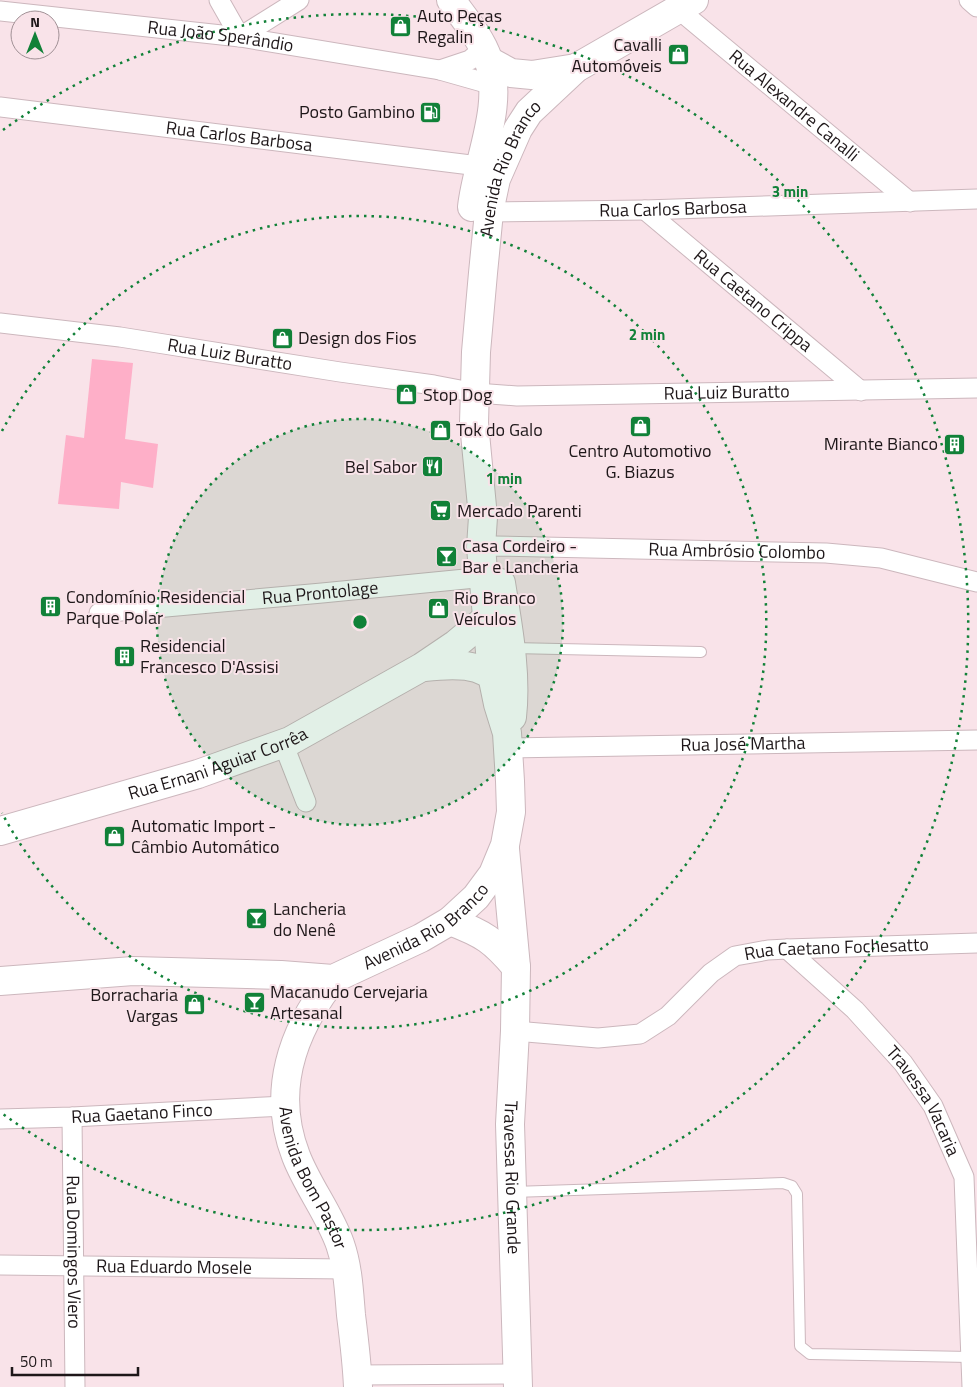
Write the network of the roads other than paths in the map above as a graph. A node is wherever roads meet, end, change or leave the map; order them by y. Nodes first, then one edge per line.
1 (219, 0) edge
2 (300, 0) edge
3 (452, 0) edge
4 (969, 0) edge
5 (686, 5) edge
6 (977, 7) edge
7 (0, 11) edge
8 (240, 37) junction
9 (489, 65) junction
10 (576, 68) junction
11 (440, 70) junction
12 (0, 107) edge
13 (479, 166) junction
14 (910, 202) junction
15 (974, 203) edge
16 (645, 210) junction
17 (489, 212) junction
18 (0, 323) edge
19 (977, 388) edge
20 (469, 391) junction
21 (861, 391) junction
22 (488, 547) junction
23 (492, 577) junction
24 (977, 582) edge
25 (99, 612) dead end
26 (487, 618) junction
27 (510, 648) junction
28 (701, 652) dead end
29 (422, 667) junction
30 (492, 675) junction
31 (509, 732) junction
32 (977, 740) edge
33 (283, 743) junction
34 (306, 802) dead end
35 (0, 831) edge
36 (505, 845) junction
37 (450, 921) junction
38 (977, 943) edge
39 (787, 949) junction
40 (516, 967) junction
41 (333, 980) junction
42 (0, 981) edge
43 (515, 1031) junction
44 (285, 1106) junction
45 (72, 1117) junction
46 (0, 1119) edge
47 (971, 1177) edge
48 (512, 1192) junction
49 (0, 1265) edge
50 (74, 1266) junction
51 (346, 1269) junction
52 (974, 1357) edge
53 (518, 1380) edge
54 (358, 1381) edge
55 (75, 1387) edge
56 (972, 1387) edge

1 - 8 street
2 - 8 street
3 - 9 main road
4 - 6 street
5 - 10 main road, Avenida Rio Branco
5 - 14 street, Rua Alexandre Canalli
7 - 8 street, Rua João Sperândio
8 - 11 street, Rua João Sperândio
9 - 10 main road
9 - 11 street, Rua João Sperândio
9 - 11 street, Rua João Sperândio
9 - 13 main road, Avenida Rio Branco
10 - 17 main road, Avenida Rio Branco
12 - 13 street, Rua Carlos Barbosa
13 - 20 main road, Avenida Rio Branco
14 - 15 street, Rua Carlos Barbosa
14 - 16 street, Rua Carlos Barbosa
16 - 17 street, Rua Carlos Barbosa
16 - 21 street, Rua Caetano Crippa
17 - 20 main road, Avenida Rio Branco
18 - 20 street, Rua Luiz Buratto
19 - 21 street, Rua Luiz Buratto
20 - 21 street, Rua Luiz Buratto
20 - 22 main road, Avenida Rio Branco
22 - 23 main road, Avenida Rio Branco
22 - 24 street, Rua Ambrósio Colombo
23 - 25 street, Rua Prontolage
23 - 26 main road, Avenida Rio Branco
23 - 27 main road, Avenida Rio Branco
26 - 29 main road, Rua Ernani Aguiar Corrêa
26 - 30 main road, Avenida Rio Branco
27 - 28 lane
27 - 31 main road, Avenida Rio Branco
29 - 30 main road, Rua Ernani Aguiar Corrêa
29 - 33 main road, Rua Ernani Aguiar Corrêa
30 - 31 main road, Avenida Rio Branco
31 - 32 street, Rua José Martha
31 - 36 main road, Avenida Rio Branco
33 - 34 street
33 - 35 main road, Rua Ernani Aguiar Corrêa
36 - 37 main road, Avenida Rio Branco
36 - 40 main road, Travessa Rio Grande
37 - 40 main road
37 - 41 main road, Avenida Rio Branco
38 - 39 street, Rua Caetano Fochesatto
39 - 43 street, Rua Caetano Fochesatto
39 - 47 street, Travessa Vacaria
40 - 43 main road, Travessa Rio Grande
41 - 42 main road
41 - 44 main road, Avenida Bom Pastor
43 - 48 main road, Travessa Rio Grande
44 - 45 street, Rua Gaetano Finco
44 - 51 main road, Avenida Bom Pastor
45 - 46 street, Rua Gaetano Finco
45 - 50 street, Rua Domingos Viero
47 - 52 street, Travessa Vacaria
48 - 52 lane
48 - 53 main road, Travessa Rio Grande
49 - 50 street, Rua Eduardo Mosele
50 - 51 street, Rua Eduardo Mosele
50 - 55 street, Rua Domingos Viero
51 - 54 main road, Avenida Bom Pastor
52 - 56 street, Travessa Vacaria
53 - 54 street

